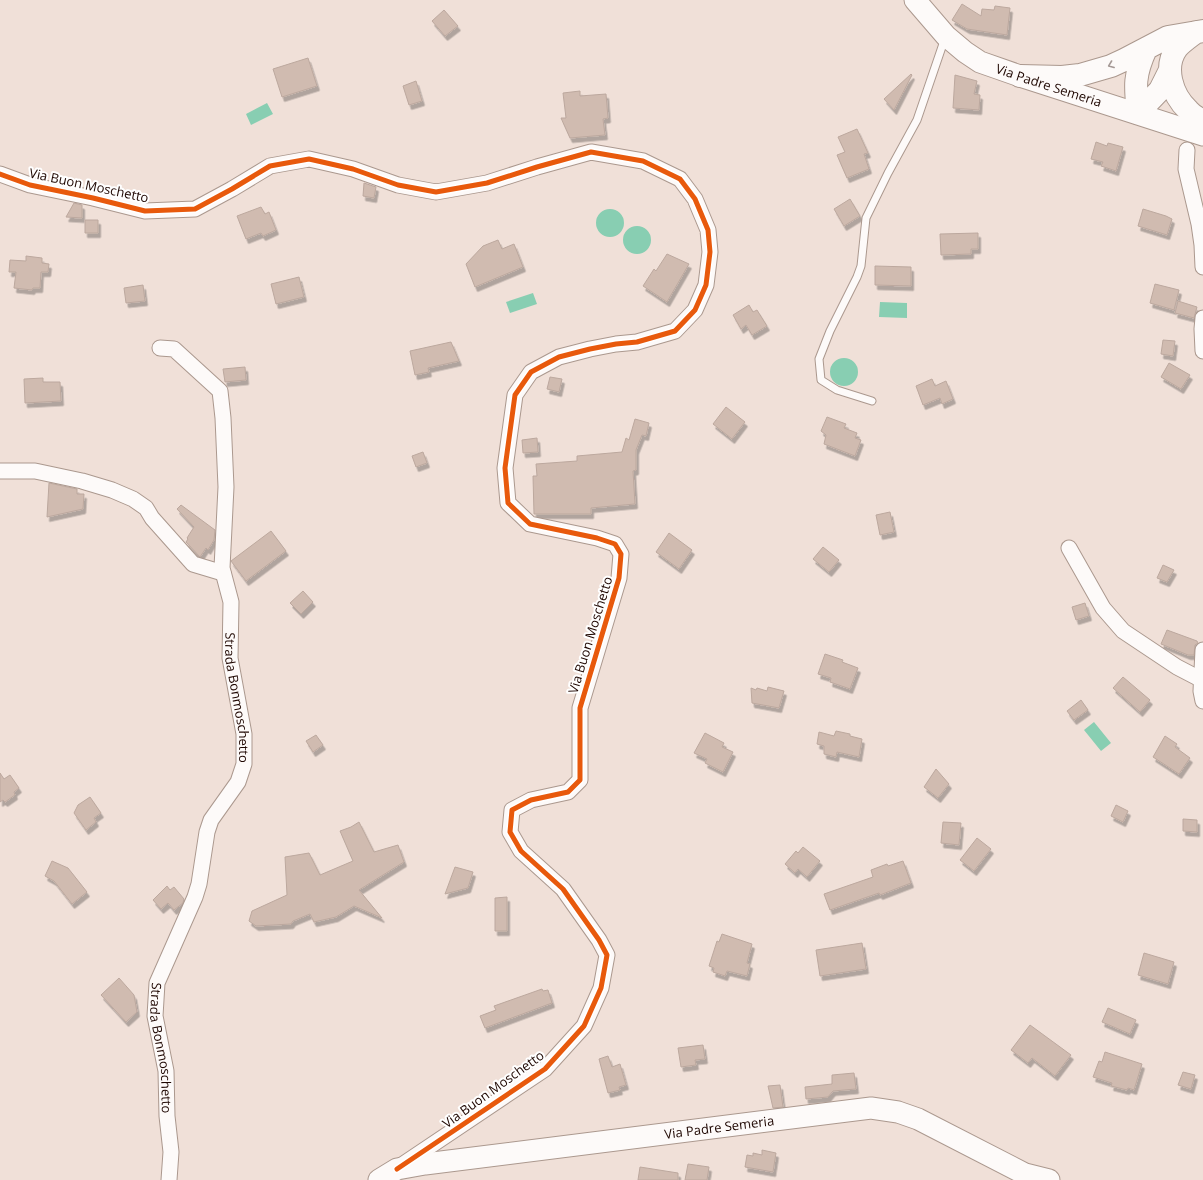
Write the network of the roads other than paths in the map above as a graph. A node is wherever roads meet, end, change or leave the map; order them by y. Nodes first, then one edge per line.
1 (915, 0) edge
2 (1200, 32) edge
3 (946, 36) junction
4 (1146, 49) junction
5 (1170, 70) junction
6 (1020, 76) junction
7 (1138, 113) junction
8 (1203, 121) edge
9 (1203, 134) edge
10 (1187, 150) dead end
11 (0, 174) edge
12 (1203, 267) edge
13 (1203, 318) edge
14 (160, 348) dead end
15 (1203, 351) edge
16 (872, 401) dead end
17 (0, 471) edge
18 (1069, 548) dead end
19 (223, 573) junction
20 (1203, 650) edge
21 (1202, 680) junction
22 (1203, 701) edge
23 (397, 1169) junction
24 (168, 1180) edge
25 (379, 1180) edge
26 (1049, 1180) edge

1 - 3 main road, Via Padre Semeria
2 - 4 highway
2 - 5 highway
3 - 6 main road, Via Padre Semeria
3 - 16 lane
4 -> 6 highway
4 - 7 highway
5 - 7 highway
5 - 8 highway
6 - 7 main road, Via Padre Semeria
7 - 9 main road, Via Padre Semeria
10 - 12 street
11 - 23 street, Via Buon Moschetto
13 - 15 street
14 - 19 street, Strada Bonmoschetto
17 - 19 street
18 - 21 street
19 - 24 street, Strada Bonmoschetto
20 - 21 street
21 - 22 street
23 - 25 main road, Via Padre Semeria
23 - 26 main road, Via Padre Semeria

